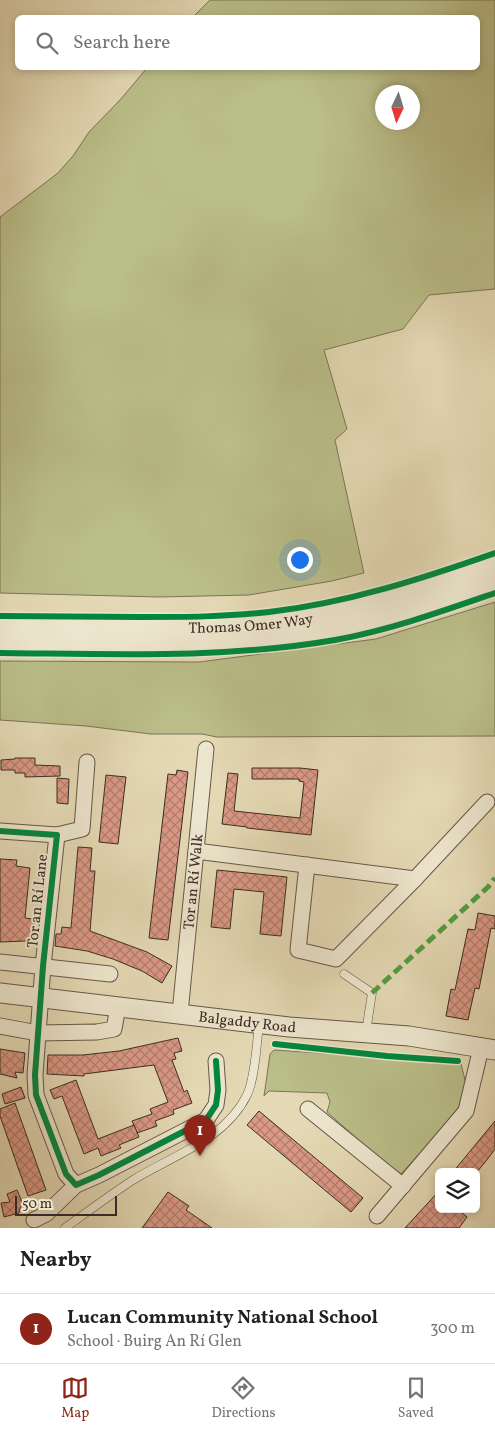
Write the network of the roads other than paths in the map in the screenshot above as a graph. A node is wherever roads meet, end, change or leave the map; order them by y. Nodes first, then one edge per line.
1 (495, 566) edge
2 (495, 584) edge
3 (0, 627) edge
4 (0, 644) edge
5 (206, 749) dead end
6 (87, 762) dead end
7 (487, 802) dead end
8 (0, 831) edge
9 (57, 834) junction
10 (196, 851) junction
11 (307, 865) junction
12 (415, 879) junction
13 (0, 962) edge
14 (43, 966) junction
15 (110, 974) dead end
16 (344, 974) dead end
17 (0, 993) edge
18 (42, 997) junction
19 (180, 1013) junction
20 (116, 1018) dead end
21 (259, 1023) junction
22 (0, 1026) edge
23 (366, 1032) junction
24 (38, 1033) junction
25 (488, 1049) edge
26 (216, 1061) dead end
27 (308, 1109) dead end
28 (76, 1185) junction
29 (403, 1186) junction
30 (377, 1216) dead end
31 (34, 1220) dead end
32 (65, 1228) edge

1 - 3 street, Thomas Omer Way
2 - 4 street, Thomas Omer Way
5 - 10 street, Tor an Rí Walk
6 - 9 street, Tor an Rí Lane
7 - 12 street
8 - 9 street, Tor an Rí Lane
9 - 14 street, Tor an Rí Lane
10 - 11 street
10 - 19 street, Tor an Rí Walk
11 - 12 street
11 - 12 street
13 - 14 street
14 - 15 street
14 - 18 street, Tor an Rí Lane
16 - 23 lane
17 - 18 street, Balgaddy Road
18 - 19 street, Balgaddy Road
18 - 24 street, Tor an Rí Lane
19 - 21 street, Balgaddy Road
20 - 24 street
21 - 23 street, Balgaddy Road
21 - 32 lane
22 - 24 street
23 - 25 street, Balgaddy Road
24 - 28 street, Tor an Rí Lane
25 - 29 street
26 - 28 street
27 - 29 street
28 - 31 street
29 - 30 street

